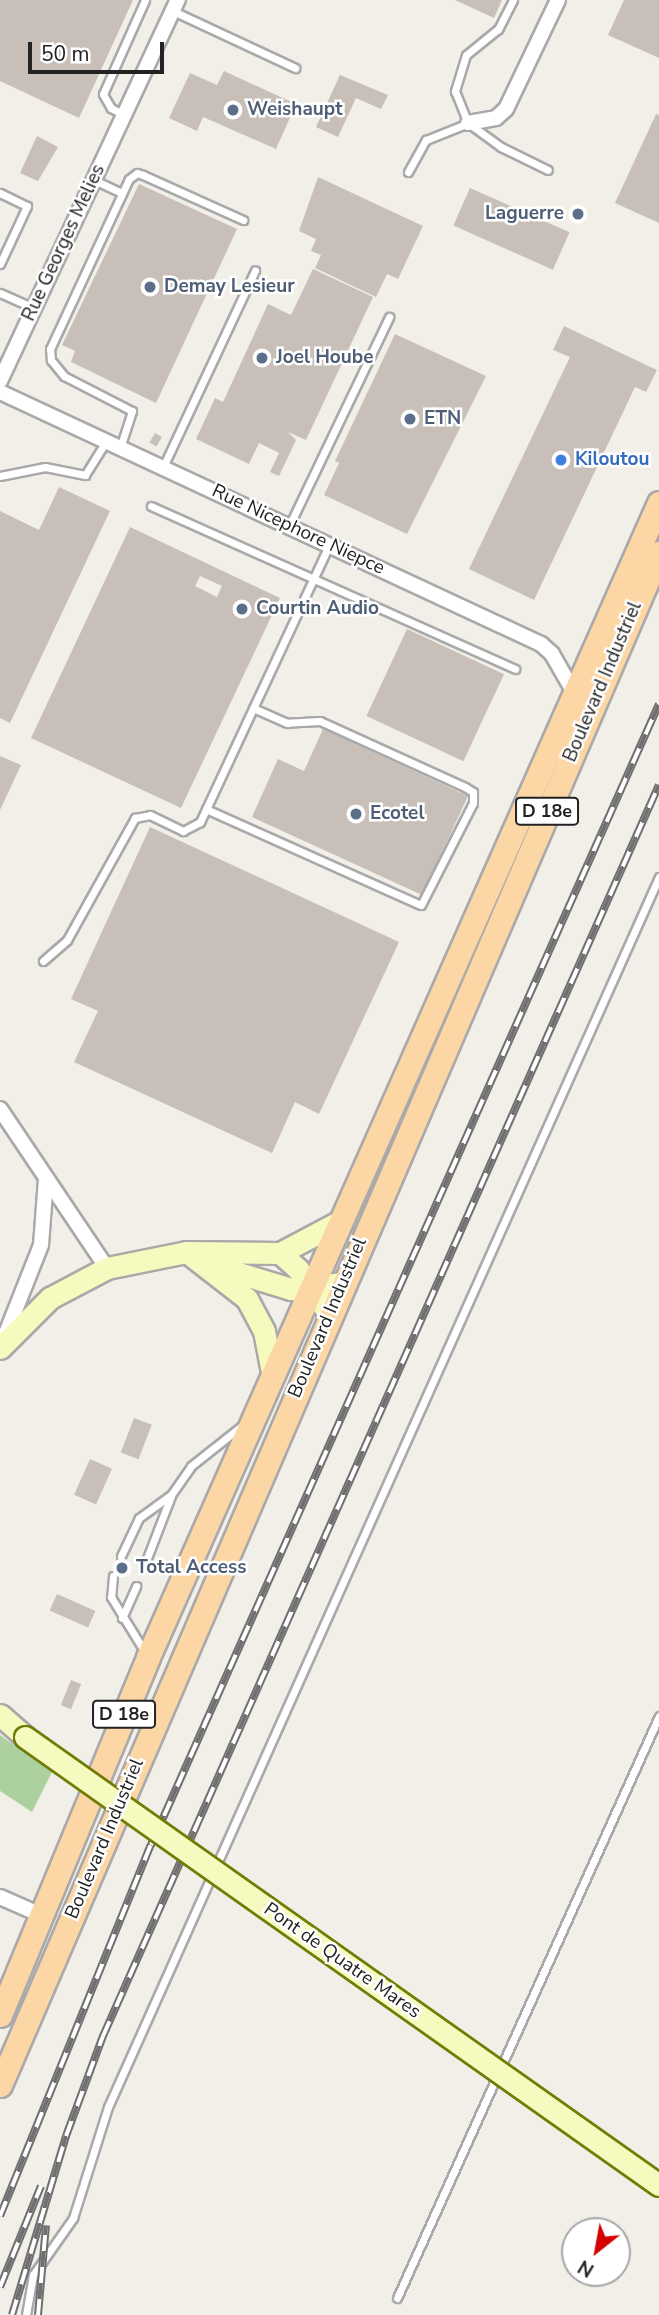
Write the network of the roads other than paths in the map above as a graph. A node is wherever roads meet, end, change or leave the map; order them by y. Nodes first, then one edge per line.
1 (145, 0) edge
2 (513, 0) edge
3 (558, 0) edge
4 (176, 6) edge
5 (295, 68) dead end
6 (124, 116) junction
7 (468, 122) junction
8 (548, 170) dead end
9 (408, 172) dead end
10 (94, 180) junction
11 (0, 193) edge
12 (122, 193) junction
13 (243, 220) dead end
14 (0, 264) edge
15 (255, 271) dead end
16 (0, 293) edge
17 (34, 308) junction
18 (389, 317) dead end
19 (0, 381) edge
20 (0, 392) edge
21 (106, 441) junction
22 (120, 448) junction
23 (163, 467) junction
24 (0, 476) edge
25 (659, 503) edge
26 (151, 506) dead end
27 (289, 526) junction
28 (329, 544) junction
29 (659, 553) edge
30 (314, 577) junction
31 (514, 669) dead end
32 (575, 694) junction
33 (253, 708) junction
34 (206, 809) junction
35 (659, 877) edge
36 (43, 961) dead end
37 (0, 1109) edge
38 (46, 1178) junction
39 (337, 1223) junction
40 (186, 1252) junction
41 (280, 1254) junction
42 (206, 1264) junction
43 (107, 1268) junction
44 (343, 1283) junction
45 (311, 1287) junction
46 (329, 1314) junction
47 (0, 1348) edge
48 (272, 1373) junction
49 (254, 1415) junction
50 (171, 1495) junction
51 (121, 1556) dead end
52 (144, 1566) dead end
53 (113, 1576) dead end
54 (136, 1586) dead end
55 (122, 1618) junction
56 (148, 1657) junction
57 (0, 1715) edge
58 (659, 1716) edge
59 (0, 1897) edge
60 (41, 1915) junction
61 (0, 2015) edge
62 (0, 2085) edge
63 (659, 2185) edge
64 (397, 2298) dead end
65 (26, 2315) edge

1 - 6 lane
2 - 7 lane
3 - 7 street
4 - 5 lane
4 - 6 street, Rue Georges Melies
6 - 10 street, Rue Georges Melies
7 - 8 lane
7 - 9 lane
10 - 12 lane
10 - 17 street, Rue Georges Melies
11 - 14 lane
12 - 13 lane
12 - 22 lane
15 - 23 lane
16 - 17 lane
17 - 19 street, Rue Georges Melies
18 - 27 lane
20 - 21 street, Rue Nicephore Niepce
21 - 22 street, Rue Nicephore Niepce
21 - 24 lane
22 - 23 street, Rue Nicephore Niepce
23 - 27 street, Rue Nicephore Niepce
25 - 32 main road, Boulevard Industriel / D 18e
26 - 30 lane
27 - 28 street, Rue Nicephore Niepce
28 - 30 lane
28 - 32 street, Rue Nicephore Niepce
29 - 44 main road, Boulevard Industriel / D 18e
30 - 31 lane
30 - 33 lane
32 - 39 main road, Boulevard Industriel / D 18e
33 - 34 lane
33 - 34 lane
34 - 36 lane
35 - 65 lane
37 - 38 street
38 - 43 street
38 - 47 street
39 - 41 main road
39 - 45 main road, Boulevard Industriel / D 18e
40 - 41 main road
40 - 42 main road
40 - 43 main road
41 - 45 main road
42 - 45 main road
42 - 48 main road
43 - 47 main road
44 - 45 main road
44 - 46 main road, Boulevard Industriel / D 18e
45 - 46 main road
45 - 48 main road, Boulevard Industriel / D 18e
46 - 62 main road, Boulevard Industriel / D 18e
48 - 49 main road, Boulevard Industriel / D 18e
49 - 50 lane
49 - 56 main road, Boulevard Industriel / D 18e
50 - 51 lane
50 - 52 lane
53 - 55 lane
54 - 55 lane
55 - 56 lane
56 - 60 main road, Boulevard Industriel / D 18e
57 - 63 main road, Pont de Quatre Mares, bridge
58 - 64 lane
59 - 60 street
60 - 61 main road, Boulevard Industriel / D 18e

